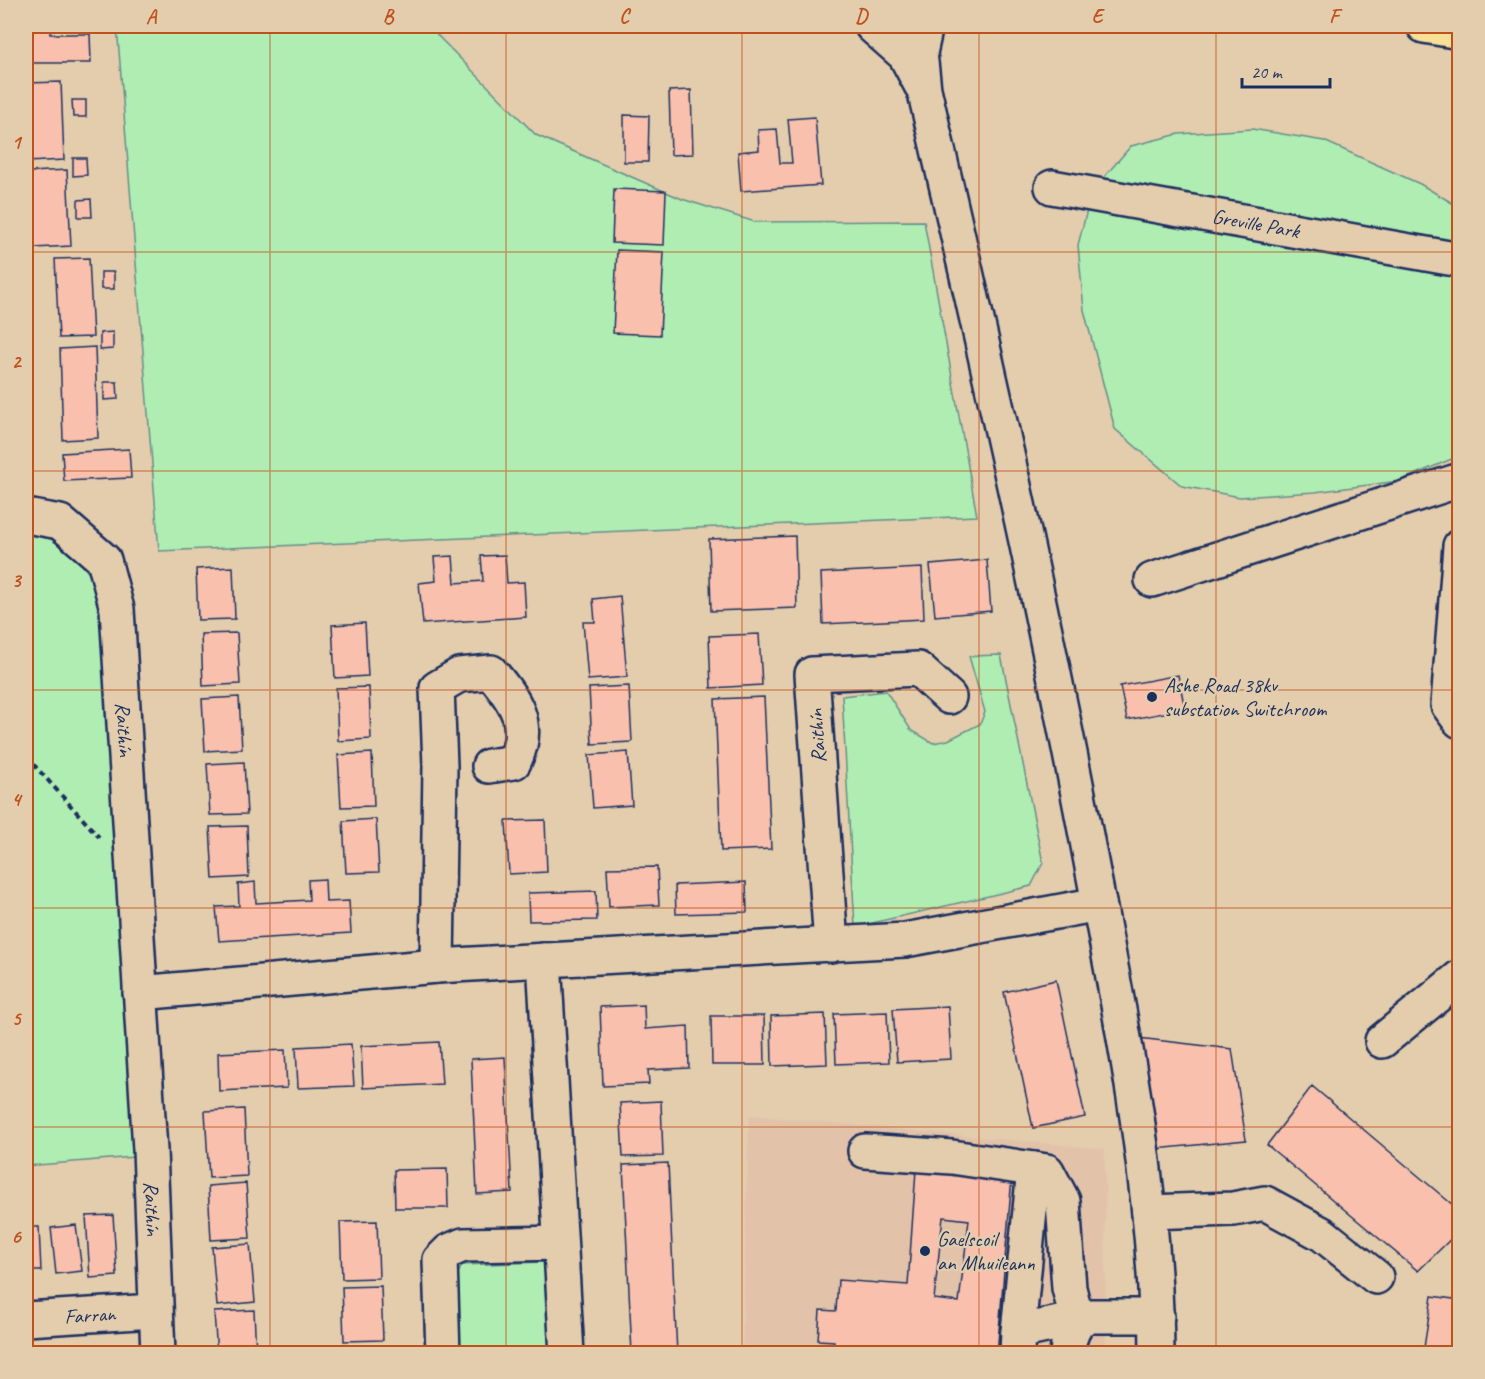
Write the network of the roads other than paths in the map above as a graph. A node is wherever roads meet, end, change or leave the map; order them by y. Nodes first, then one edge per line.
1 (872, 26) edge
2 (926, 26) edge
3 (1424, 26) edge
4 (1460, 32) edge
5 (924, 89) junction
6 (1052, 187) dead end
7 (1460, 260) edge
8 (1460, 480) edge
9 (26, 516) edge
10 (1460, 546) edge
11 (1152, 580) dead end
12 (949, 697) dead end
13 (1460, 721) edge
14 (489, 766) dead end
15 (1099, 903) junction
16 (831, 945) junction
17 (544, 960) junction
18 (437, 966) junction
19 (1460, 977) edge
20 (140, 993) junction
21 (1382, 1041) dead end
22 (865, 1151) dead end
23 (1034, 1168) junction
24 (1149, 1212) junction
25 (560, 1243) junction
26 (1376, 1276) dead end
27 (154, 1311) junction
28 (1157, 1316) junction
29 (26, 1319) edge
30 (1077, 1320) junction
31 (1017, 1343) edge
32 (158, 1353) edge
33 (443, 1353) edge
34 (567, 1353) edge
35 (1067, 1353) edge
36 (1157, 1353) edge

1 - 5 street
2 - 5 street
3 - 4 main road
5 - 15 street
6 - 7 street, Greville Park
8 - 11 street
9 - 20 street, Raithín
10 - 13 street
12 - 16 street, Raithín
14 - 18 street
15 - 16 street
15 - 24 street
16 - 17 street
17 - 18 street
17 - 25 street
18 - 20 street
19 - 21 street
20 - 27 street, Raithín
22 - 23 street
23 - 30 street
23 - 31 street
24 - 26 street
24 - 28 street
25 - 33 street
25 - 34 street
27 - 29 street, Farran
27 - 32 street, Raithín
28 - 30 street
28 - 36 street
30 - 31 street
30 - 35 street

